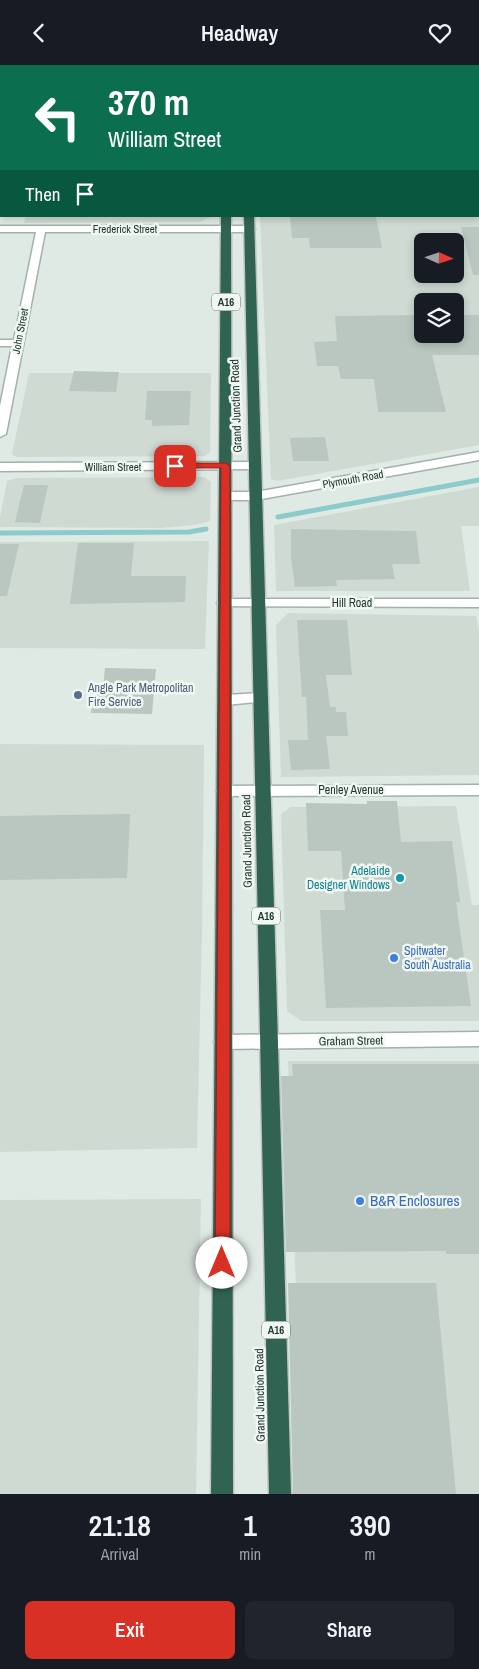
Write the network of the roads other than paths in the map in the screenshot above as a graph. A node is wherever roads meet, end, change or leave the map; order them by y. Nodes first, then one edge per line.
1 (32, 217) edge
2 (226, 217) edge
3 (249, 217) edge
4 (0, 229) edge
5 (29, 229) junction
6 (41, 229) junction
7 (226, 229) junction
8 (250, 229) junction
9 (0, 343) edge
10 (17, 343) junction
11 (239, 376) junction
12 (0, 434) edge
13 (479, 456) edge
14 (255, 465) junction
15 (226, 466) junction
16 (0, 467) edge
17 (226, 496) junction
18 (256, 496) junction
19 (224, 603) junction
20 (259, 603) junction
21 (479, 603) edge
22 (261, 698) junction
23 (226, 700) junction
24 (263, 790) junction
25 (479, 790) edge
26 (224, 791) junction
27 (479, 1039) edge
28 (223, 1042) junction
29 (269, 1042) junction
30 (222, 1494) edge
31 (280, 1494) edge

1 - 5 street
2 - 7 highway, Grand Junction Road / A16
3 - 8 highway, Grand Junction Road / A16
4 - 5 street, Frederick Street
5 - 6 street, Frederick Street
6 - 7 street, Frederick Street
6 - 10 street, John Street
7 - 8 street, Frederick Street
7 - 11 highway, Grand Junction Road / A16
8 - 11 highway, Grand Junction Road / A16
9 - 10 street
10 - 12 street, John Street
11 - 14 highway, Grand Junction Road / A16
11 - 15 highway, Grand Junction Road / A16
13 - 18 street, Plymouth Road
14 - 15 street, William Street
14 - 18 highway, Grand Junction Road / A16
15 - 16 street, William Street
15 - 17 highway, Grand Junction Road / A16
17 - 18 street, Plymouth Road
17 - 19 highway, Grand Junction Road / A16
18 - 20 highway, Grand Junction Road / A16
19 - 20 street, Hill Road
19 - 23 highway, Grand Junction Road / A16
20 - 21 street, Hill Road
20 - 22 highway, Grand Junction Road / A16
22 - 23 street
22 - 24 highway, Grand Junction Road / A16
23 - 26 highway, Grand Junction Road / A16
24 - 25 street, Penley Avenue
24 - 26 street, Penley Avenue
24 - 29 highway, Grand Junction Road / A16
26 - 28 highway, Grand Junction Road / A16
27 - 29 street, Graham Street
28 - 29 street, Graham Street
28 - 30 highway, Grand Junction Road / A16
29 - 31 highway, Grand Junction Road / A16

